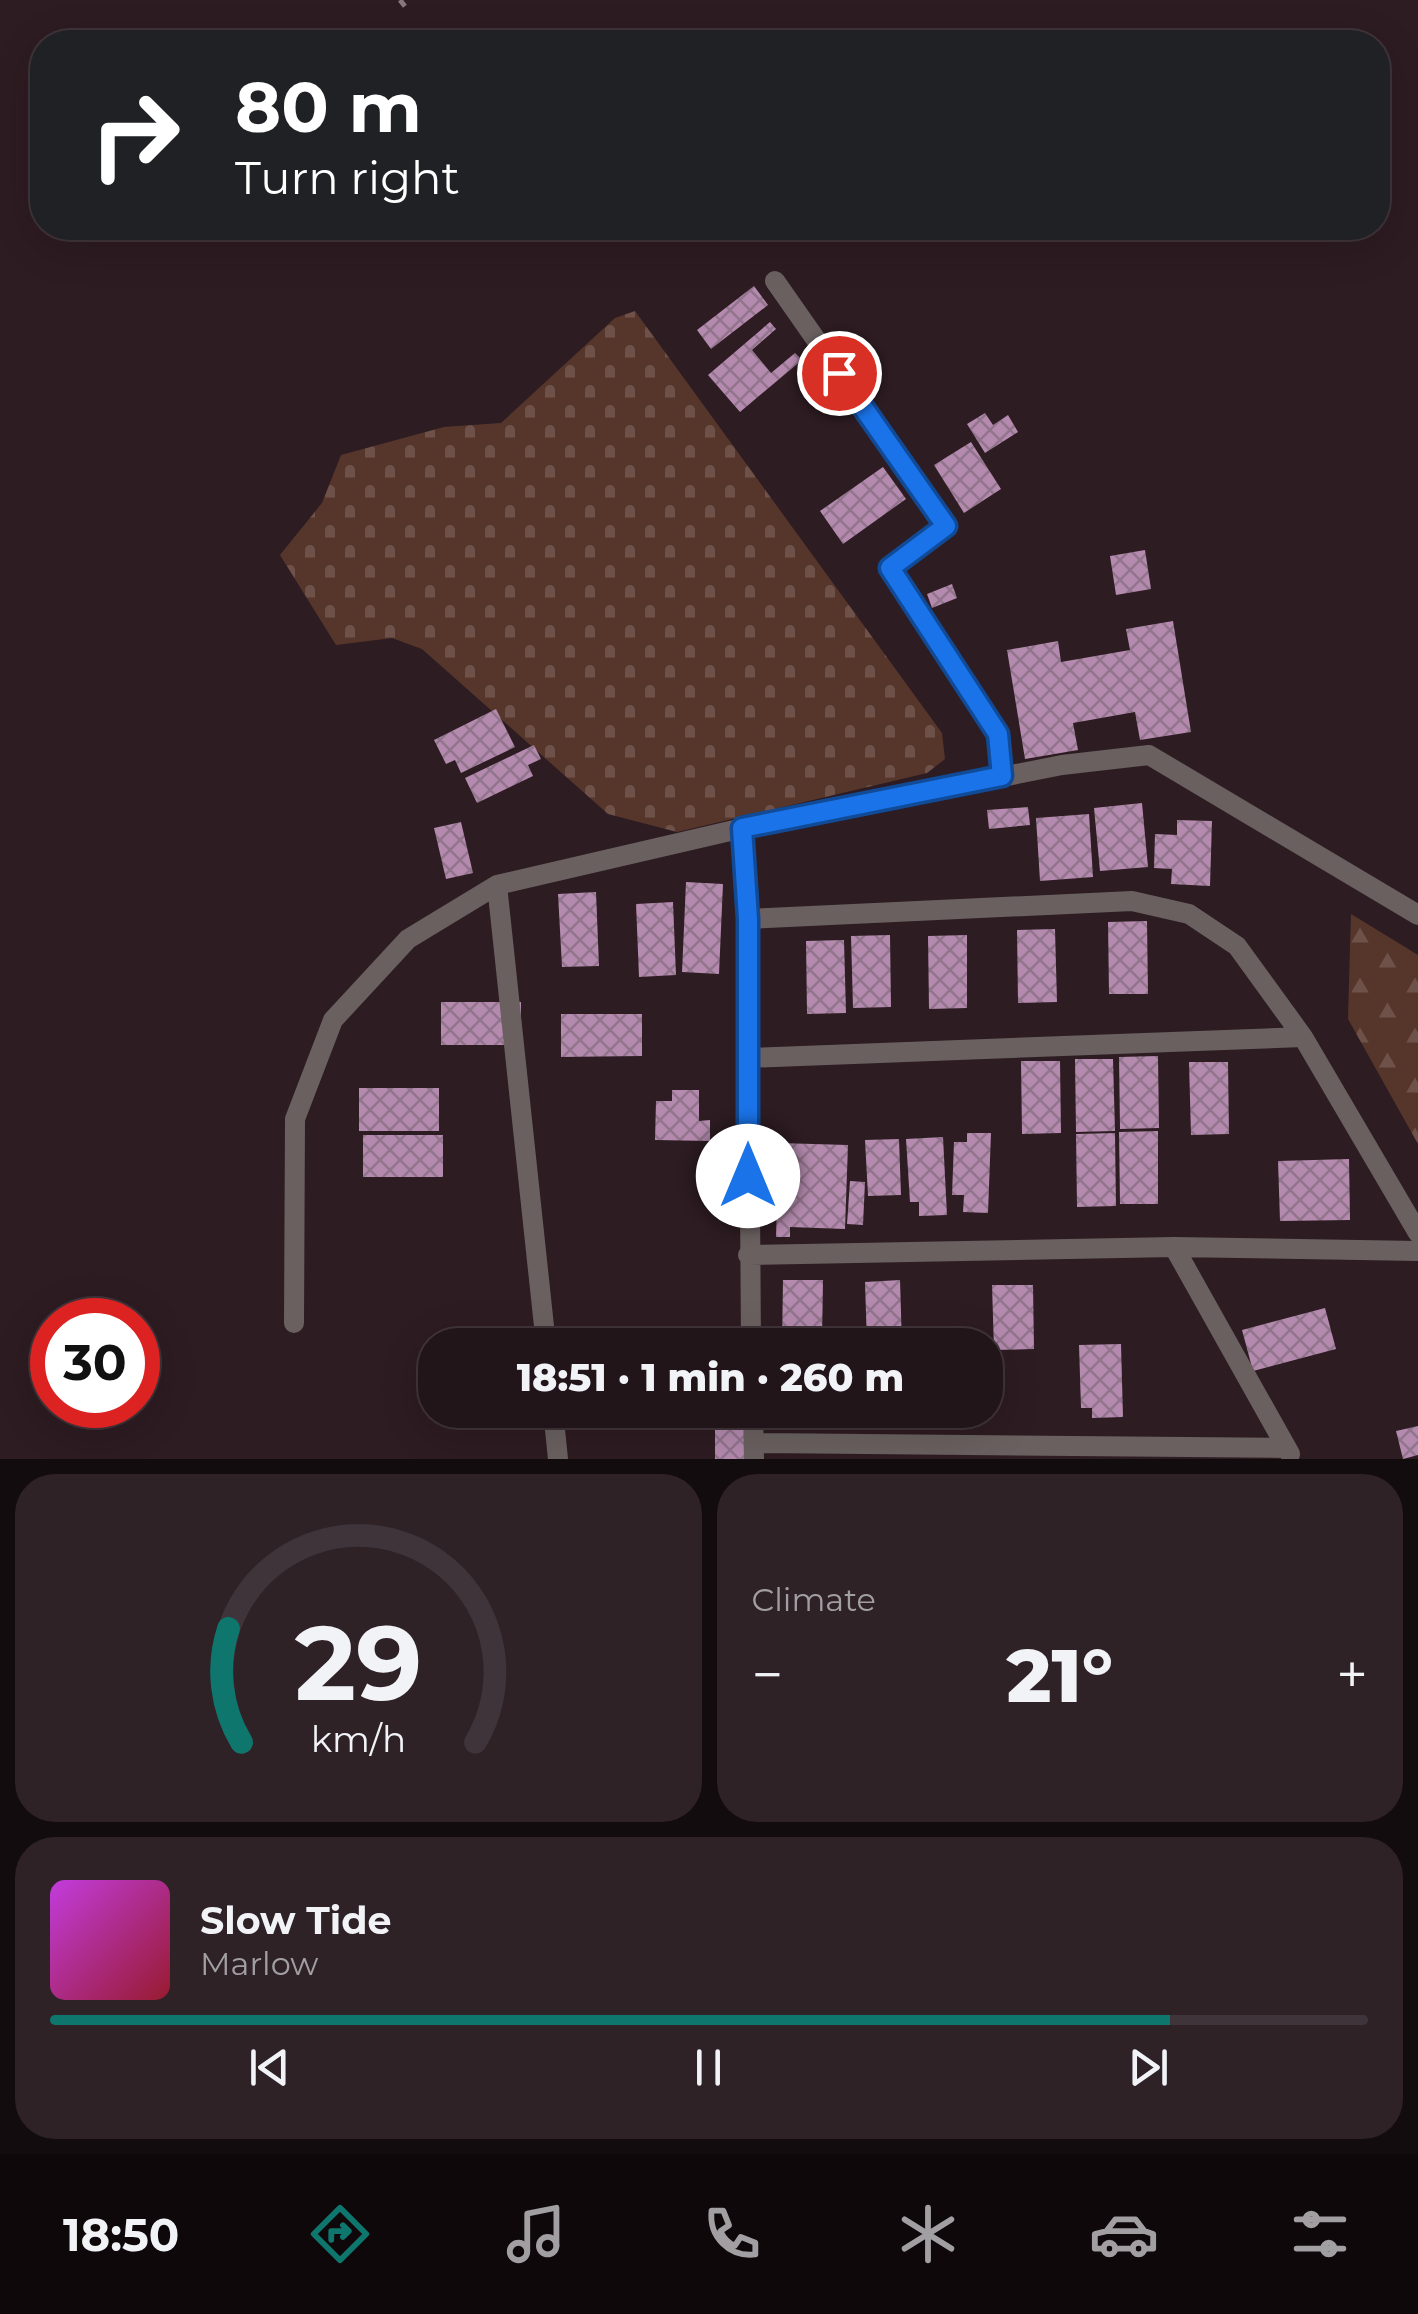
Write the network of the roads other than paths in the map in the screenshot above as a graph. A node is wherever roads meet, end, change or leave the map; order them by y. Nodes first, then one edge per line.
1 (775, 281) dead end
2 (1002, 776) junction
3 (742, 828) junction
4 (497, 885) junction
5 (1418, 915) edge
6 (748, 919) junction
7 (1303, 1037) junction
8 (748, 1058) junction
9 (1418, 1233) edge
10 (1174, 1247) junction
11 (1418, 1252) edge
12 (748, 1256) junction
13 (294, 1322) dead end
14 (544, 1328) edge
15 (750, 1328) edge
16 (555, 1428) edge
17 (754, 1451) edge
18 (1289, 1453) edge
19 (558, 1459) edge

1 - 2 street
2 - 3 street
2 - 5 street
3 - 4 street
3 - 6 street
4 - 13 street
4 - 14 street
6 - 7 street
6 - 8 street
7 - 8 street
7 - 9 street
8 - 12 street
10 - 11 street
10 - 12 street
10 - 18 street
12 - 15 street
16 - 19 street
17 - 18 street

